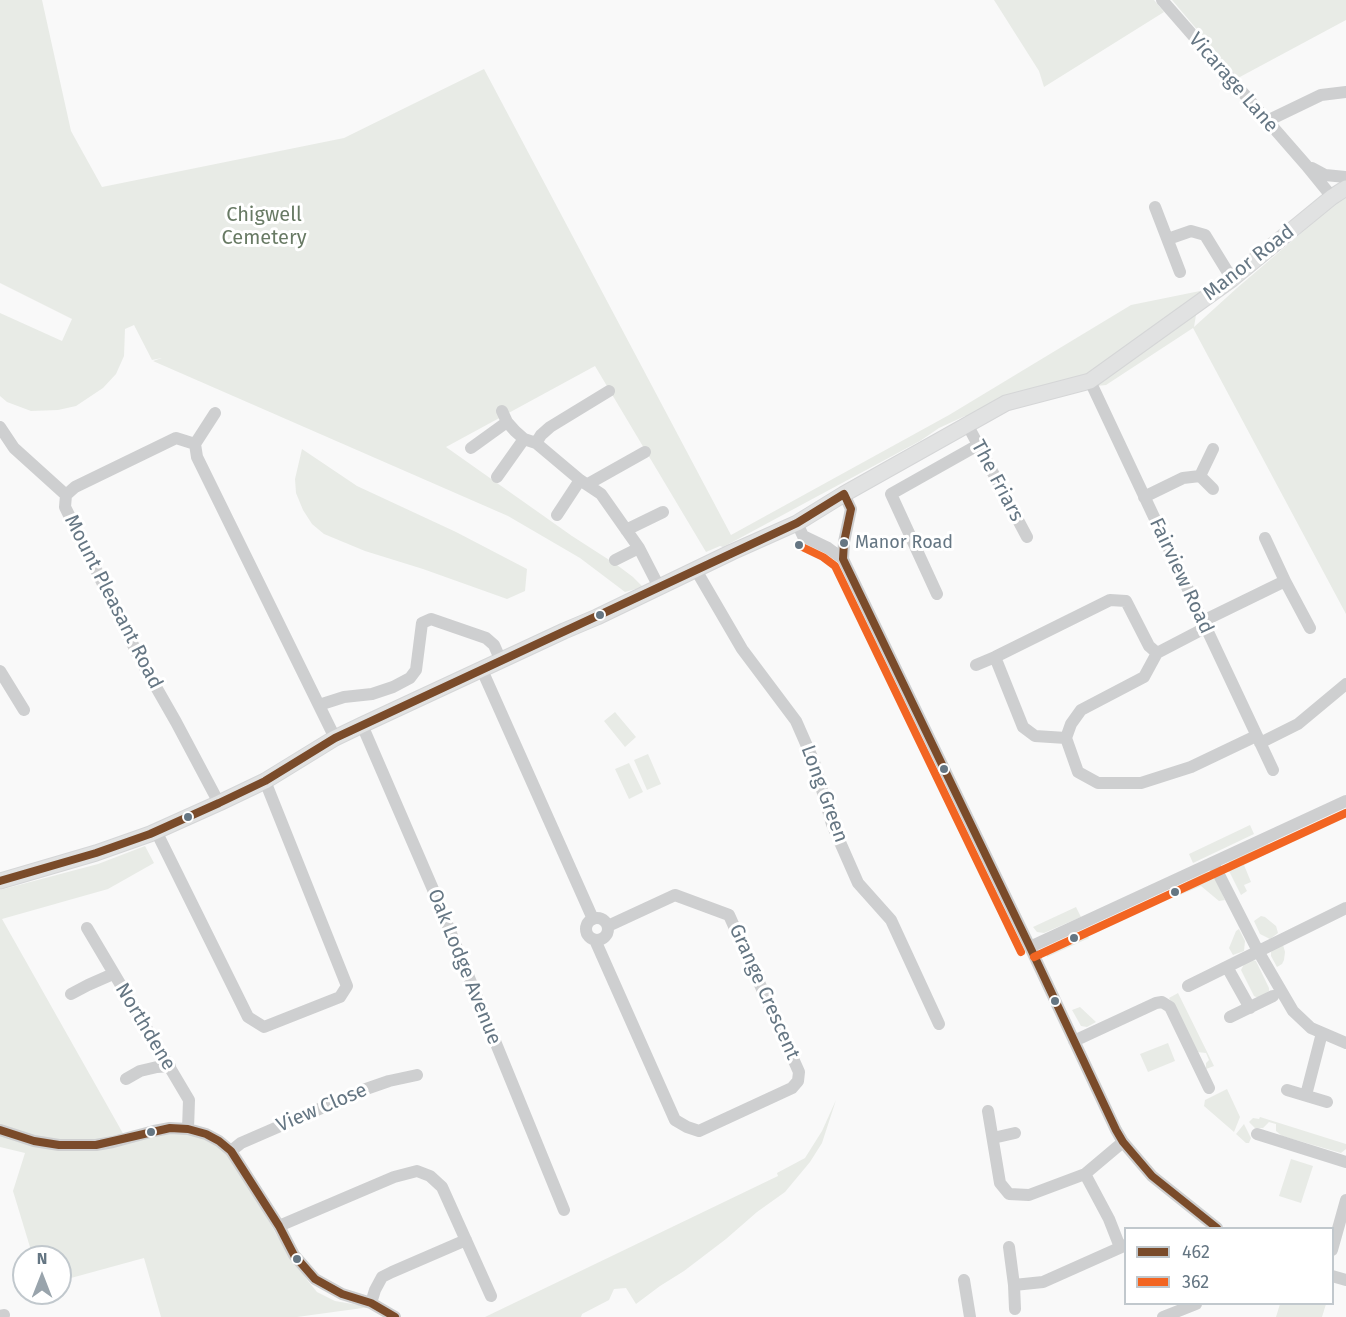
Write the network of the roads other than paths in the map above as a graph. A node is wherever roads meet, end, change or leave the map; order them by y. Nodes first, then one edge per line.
1 (1162, 0) edge
2 (1346, 92) edge
3 (1267, 122) junction
4 (1306, 165) junction
5 (1346, 177) edge
6 (1346, 188) edge
7 (1332, 197) junction
8 (1155, 207) dead end
9 (1168, 239) junction
10 (1180, 272) dead end
11 (1232, 279) junction
12 (1090, 381) junction
13 (609, 391) dead end
14 (215, 413) dead end
15 (967, 424) junction
16 (0, 427) edge
17 (530, 441) junction
18 (195, 444) junction
19 (978, 445) junction
20 (471, 448) dead end
21 (1213, 449) dead end
22 (645, 452) dead end
23 (1200, 476) junction
24 (497, 477) dead end
25 (584, 482) junction
26 (1213, 489) dead end
27 (844, 494) junction
28 (66, 495) junction
29 (1144, 497) junction
30 (663, 512) dead end
31 (557, 515) dead end
32 (797, 523) junction
33 (626, 530) junction
34 (1027, 537) dead end
35 (1265, 538) dead end
36 (639, 548) junction
37 (843, 559) junction
38 (615, 560) dead end
39 (696, 570) junction
40 (1285, 581) junction
41 (659, 588) junction
42 (937, 594) dead end
43 (1204, 625) junction
44 (1310, 628) dead end
45 (1157, 653) junction
46 (995, 657) junction
47 (501, 661) junction
48 (975, 665) dead end
49 (482, 670) junction
50 (0, 671) edge
51 (1346, 684) edge
52 (319, 705) junction
53 (24, 710) dead end
54 (362, 725) junction
55 (335, 738) junction
56 (1066, 738) junction
57 (1258, 739) junction
58 (1273, 770) dead end
59 (265, 781) junction
60 (1346, 801) edge
61 (219, 803) junction
62 (156, 831) junction
63 (1213, 863) junction
64 (0, 881) edge
65 (1346, 908) edge
66 (593, 919) junction
67 (608, 926) junction
68 (87, 928) dead end
69 (595, 940) junction
70 (1029, 947) junction
71 (1258, 951) junction
72 (1227, 967) junction
73 (113, 974) junction
74 (1188, 986) dead end
75 (71, 994) dead end
76 (1273, 996) dead end
77 (1250, 1008) junction
78 (1230, 1017) dead end
79 (939, 1024) dead end
80 (1322, 1033) junction
81 (1074, 1041) junction
82 (1346, 1043) edge
83 (170, 1066) junction
84 (417, 1076) dead end
85 (126, 1079) dead end
86 (1209, 1088) dead end
87 (1287, 1090) dead end
88 (1306, 1095) junction
89 (1327, 1102) dead end
90 (988, 1111) dead end
91 (188, 1129) junction
92 (0, 1130) edge
93 (1015, 1133) dead end
94 (1266, 1133) dead end
95 (993, 1138) junction
96 (1123, 1142) junction
97 (231, 1151) junction
98 (1346, 1162) edge
99 (1085, 1174) junction
100 (1346, 1200) edge
101 (564, 1210) dead end
102 (279, 1226) junction
103 (1216, 1227) edge
104 (466, 1240) junction
105 (1334, 1243) edge
106 (1123, 1246) edge
107 (1009, 1247) dead end
108 (964, 1280) dead end
109 (1014, 1285) junction
110 (491, 1296) dead end
111 (371, 1303) junction
112 (1193, 1305) edge
113 (1015, 1309) dead end
114 (395, 1317) edge
115 (970, 1317) edge
116 (1163, 1317) edge

1 - 3 street, Vicarage Lane
2 - 3 street
3 - 4 street, Vicarage Lane
4 - 5 street, Vicarage Lane
4 - 7 street, Vicarage Lane
6 - 7 main road, Manor Road
7 - 11 main road, Manor Road
8 - 9 street
9 - 10 street
9 - 11 street
11 - 12 main road, Manor Road
12 - 15 main road, Manor Road
12 - 29 street, Fairview Road
13 - 17 street
14 - 18 street
15 - 19 street, The Friars
15 - 27 main road, Manor Road
16 - 28 street
17 - 20 street
17 - 24 street
17 - 25 street
18 - 28 street, Mount Pleasant Road
18 - 52 street
19 - 34 street, The Friars
19 - 42 street
21 - 23 street
22 - 25 street
23 - 26 street
23 - 29 street
25 - 31 street
25 - 33 street
27 - 32 main road, Manor Road
27 - 37 street
28 - 61 street, Mount Pleasant Road
29 - 43 street, Fairview Road
30 - 33 street
32 - 37 street
32 - 39 main road, Manor Road
33 - 36 street
35 - 40 street
36 - 38 street
36 - 41 street
37 - 70 street
39 - 41 main road, Manor Road
39 - 79 street, Long Green
40 - 43 street
40 - 44 street
41 - 47 main road, Manor Road
43 - 45 street
43 - 57 street, Fairview Road
45 - 46 street
45 - 56 street
46 - 48 street
46 - 56 street
47 - 49 main road, Manor Road
47 - 52 street
49 - 54 main road, Manor Road
49 - 66 street, Grange Crescent
50 - 53 street
51 - 57 street
52 - 55 street
54 - 55 main road, Manor Road
54 - 101 street, Oak Lodge Avenue
55 - 59 main road, Manor Road
56 - 57 street
57 - 58 street, Fairview Road
59 - 61 main road, Manor Road
59 - 62 street
60 - 63 street
61 - 62 main road, Manor Road
62 - 64 main road, Manor Road
63 - 70 street
63 - 71 street
65 - 71 street
66 - 67 street
66 - 69 street, Grange Crescent
67 - 69 street, Grange Crescent
67 - 69 street, Grange Crescent
68 - 73 street, Northdene
70 - 81 street
71 - 72 street
71 - 80 street
72 - 74 street
72 - 77 street
73 - 75 street
73 - 83 street, Northdene
76 - 77 street
77 - 78 street
80 - 82 street
80 - 88 street
81 - 86 street
81 - 96 street
83 - 85 street
83 - 91 street, Northdene
84 - 97 street, View Close
87 - 88 street
88 - 89 street
90 - 95 street
91 - 92 street
91 - 97 street
93 - 95 street
94 - 98 street
95 - 99 street
96 - 99 street
96 - 103 street
97 - 102 street
99 - 106 street
100 - 105 street
102 - 104 street
102 - 111 street
104 - 110 street
104 - 111 street
106 - 109 street
107 - 109 street
108 - 115 street
109 - 113 street
111 - 114 street
112 - 116 street

